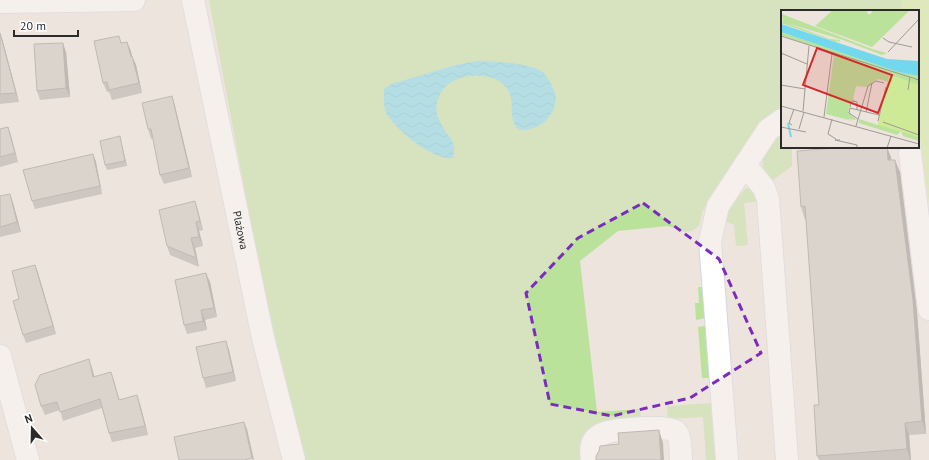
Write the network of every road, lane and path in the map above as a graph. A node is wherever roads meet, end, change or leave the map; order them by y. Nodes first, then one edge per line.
1 (134, 0) edge
2 (193, 0) edge
3 (0, 2) edge
4 (781, 121) edge
5 (910, 154) dead end
6 (745, 165) junction
7 (929, 309) edge
8 (0, 356) edge
9 (28, 460) edge
10 (294, 460) edge
11 (592, 460) edge
12 (681, 460) edge
13 (727, 460) edge
14 (787, 460) edge

1 - 3 street
2 - 10 street, Plażowa
4 - 6 street
5 - 7 street
6 - 13 street
6 - 14 street
8 - 9 street
11 - 12 street

